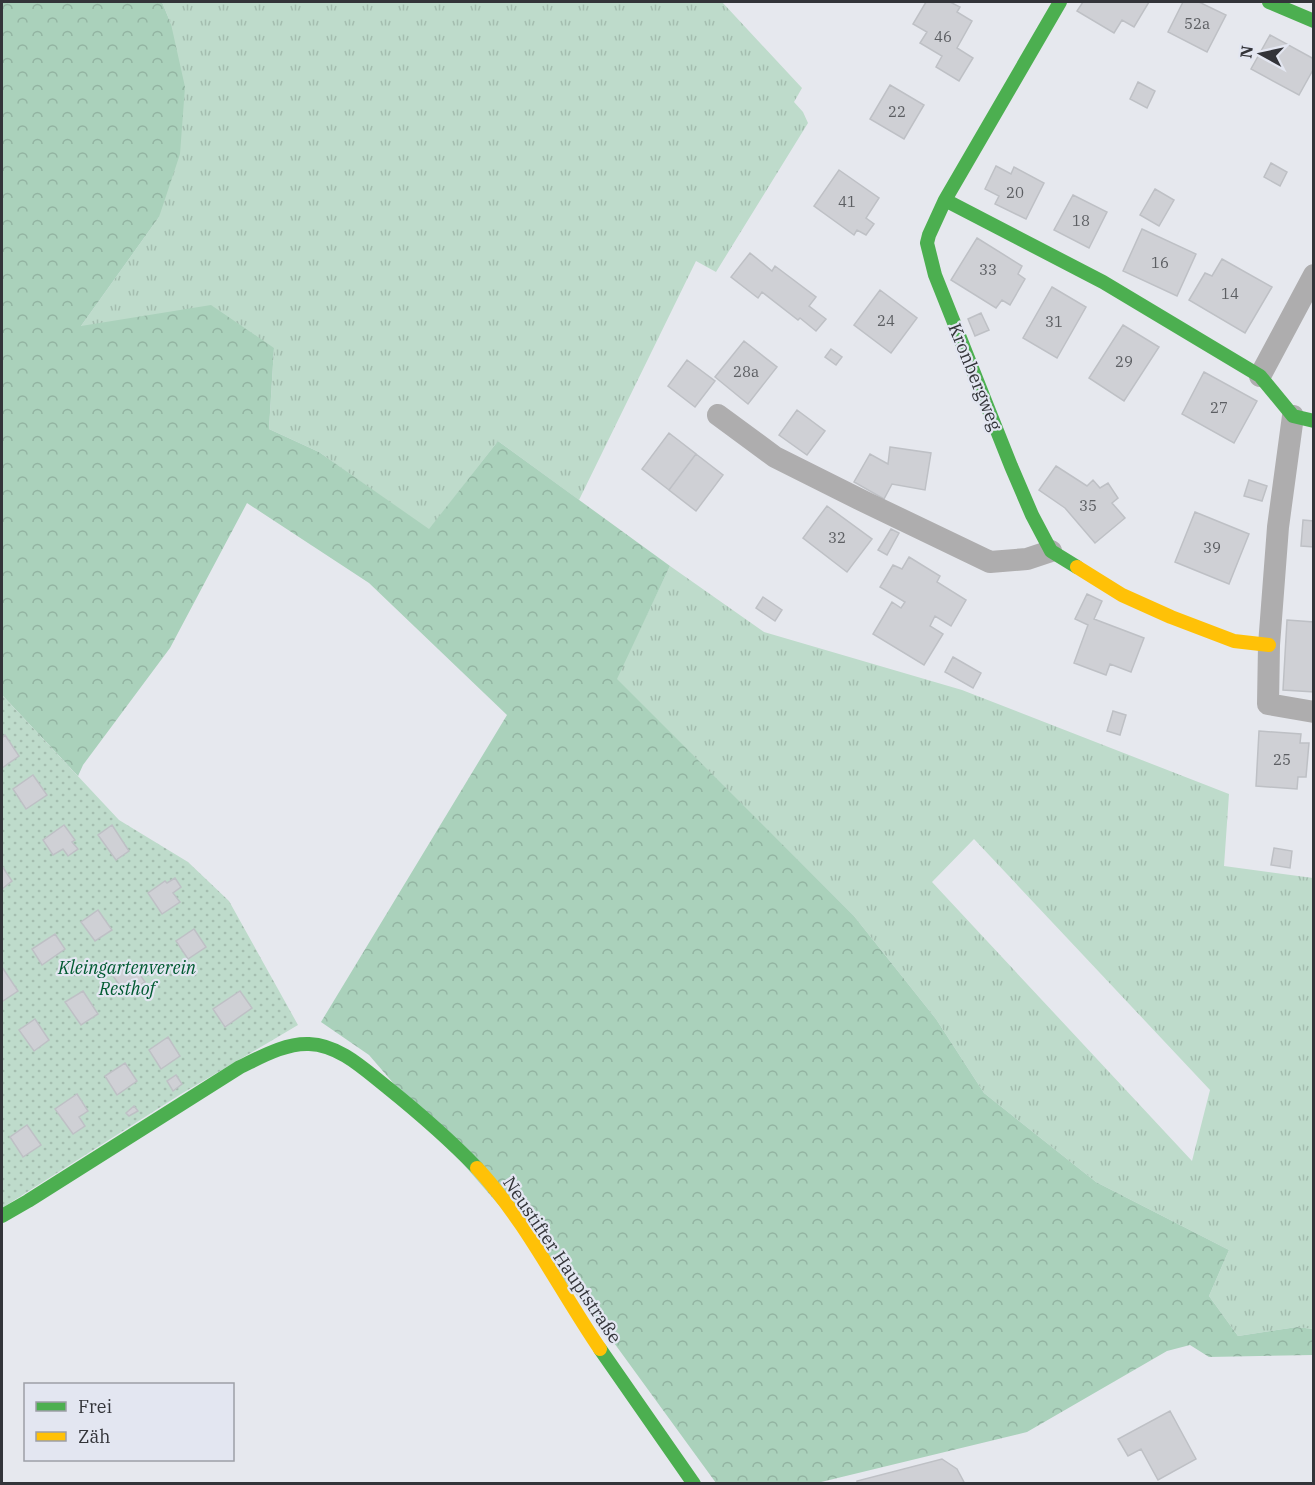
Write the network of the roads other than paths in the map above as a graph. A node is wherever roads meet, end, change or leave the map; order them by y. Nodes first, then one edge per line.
1 (1060, 2) edge
2 (1269, 2) edge
3 (1314, 21) edge
4 (945, 200) junction
5 (1314, 275) edge
6 (1260, 376) junction
7 (718, 416) dead end
8 (1303, 419) edge
9 (1051, 550) junction
10 (1269, 645) junction
11 (1314, 712) edge
12 (2, 1216) edge
13 (694, 1484) edge

1 - 4 street, Kronbergweg
2 - 3 street
4 - 6 street
4 - 9 street, Kronbergweg
5 - 6 street
6 - 8 street
7 - 9 street
8 - 10 street
9 - 10 street, Kronbergweg
10 - 11 street
12 - 13 street, Neustifter Hauptstraße

